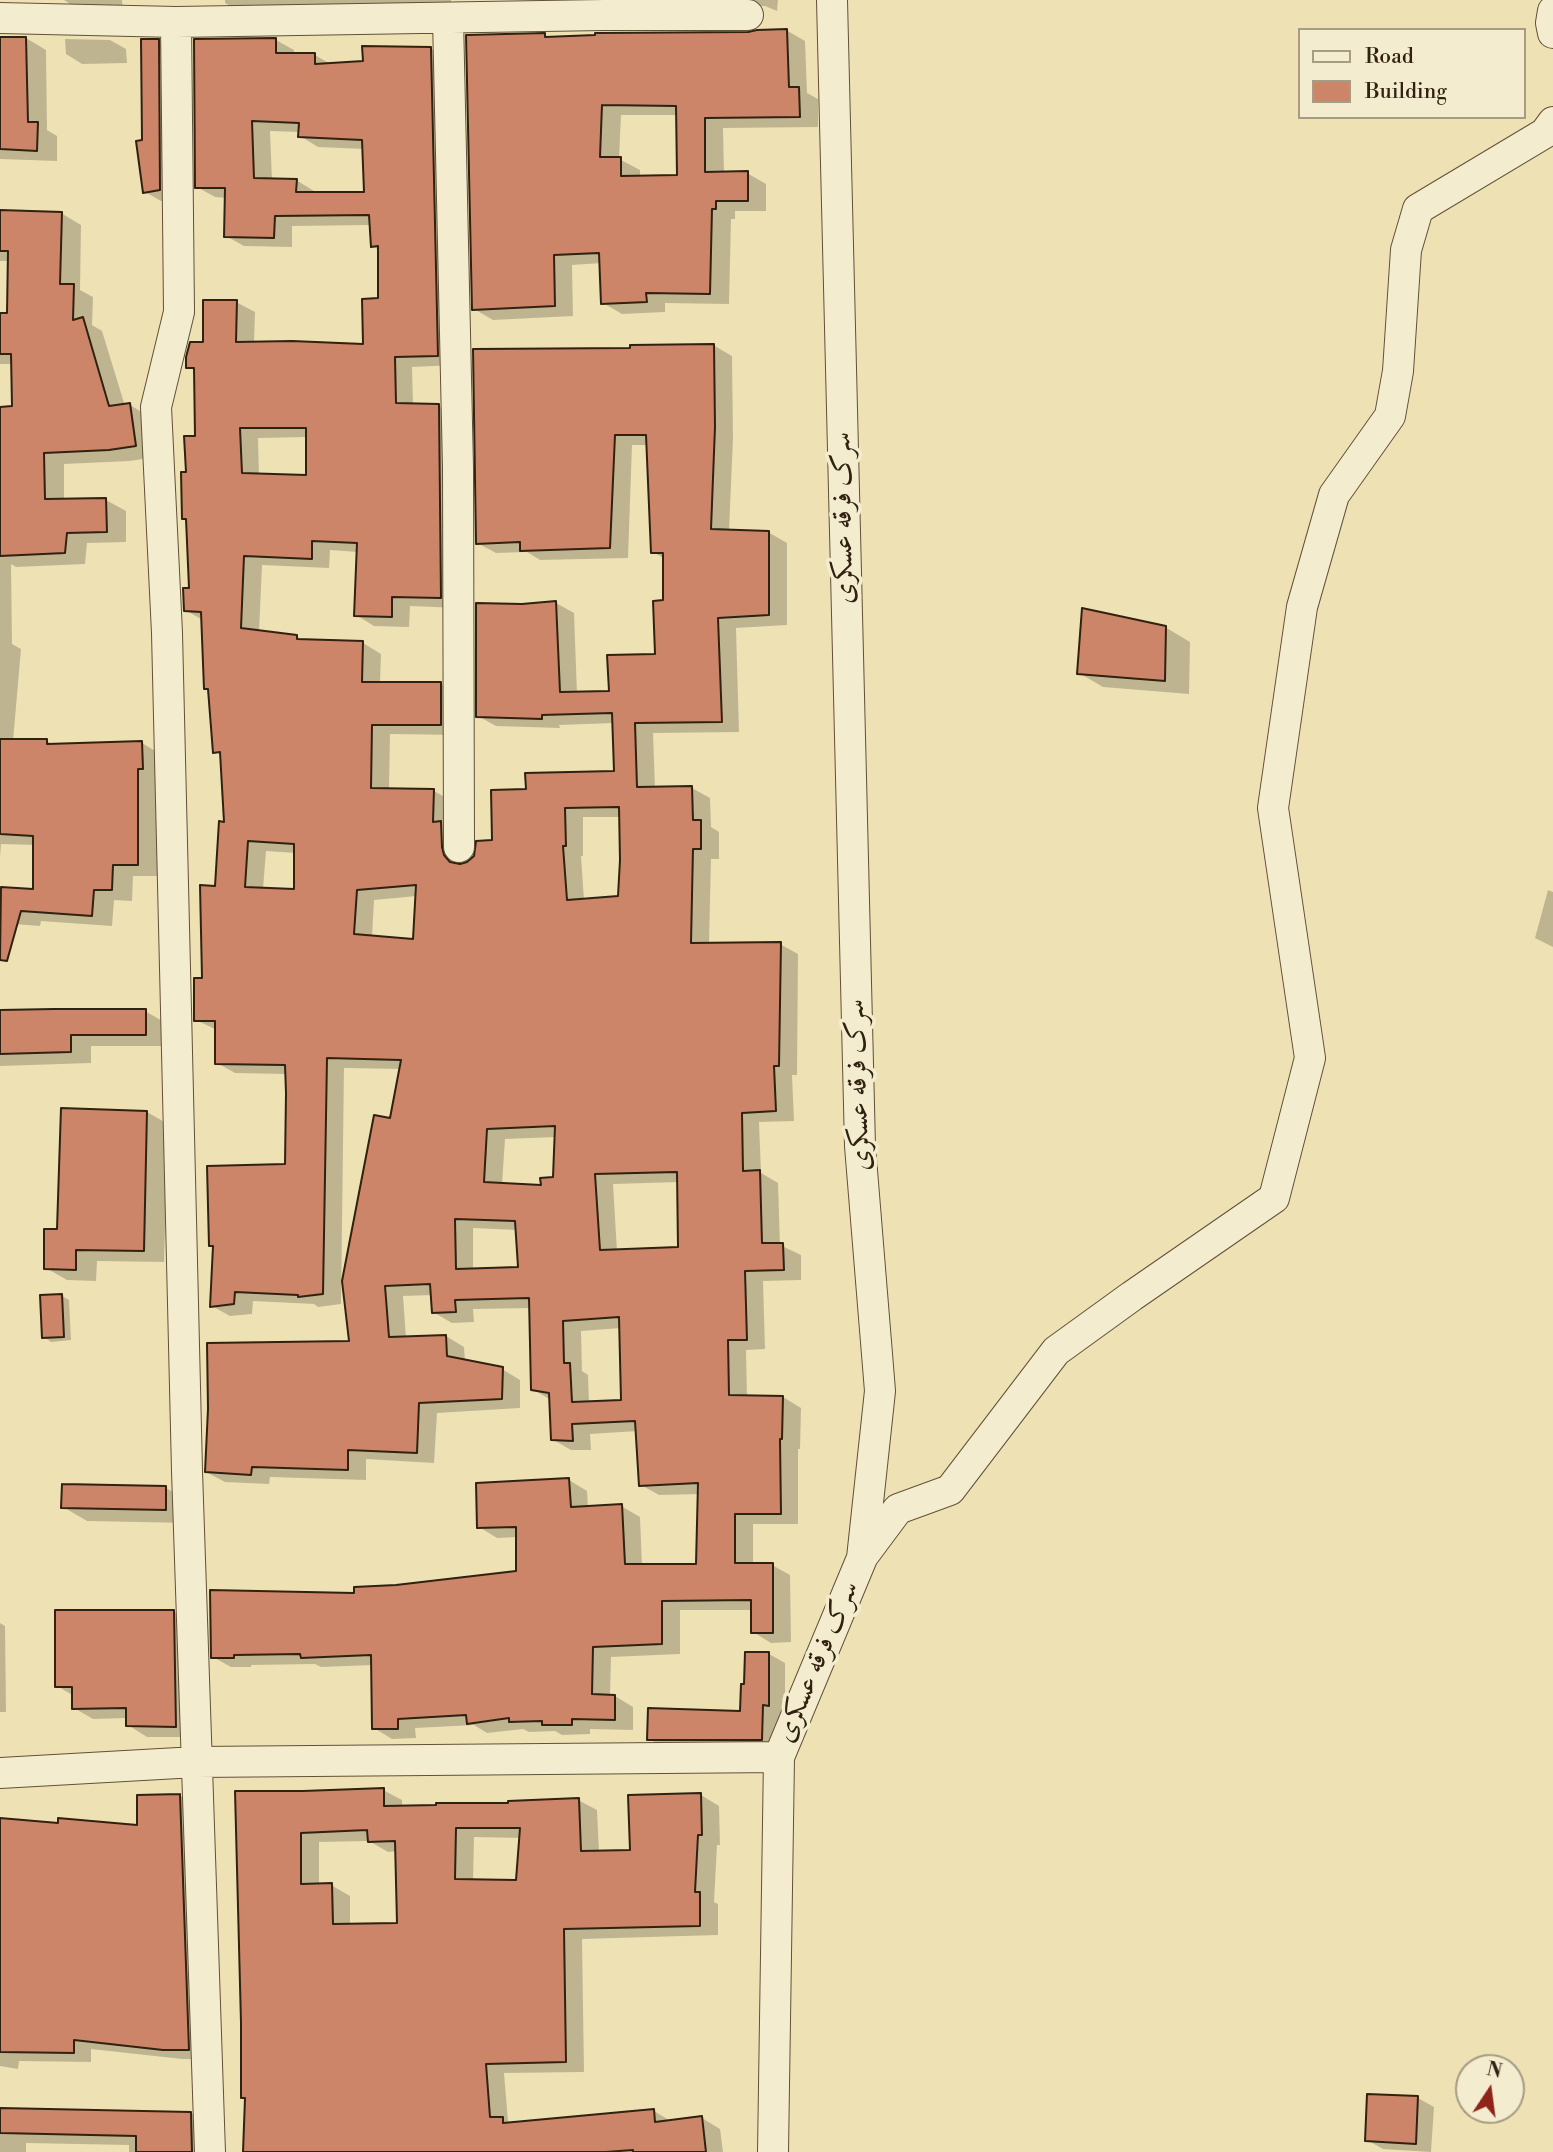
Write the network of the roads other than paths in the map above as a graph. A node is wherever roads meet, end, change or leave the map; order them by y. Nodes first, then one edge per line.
1 (832, 0) edge
2 (1553, 11) edge
3 (748, 15) dead end
4 (0, 18) edge
5 (448, 18) junction
6 (176, 22) junction
7 (1553, 33) edge
8 (1553, 122) edge
9 (459, 847) dead end
10 (862, 1558) junction
11 (779, 1757) junction
12 (197, 1762) junction
13 (0, 1773) edge
14 (210, 2152) edge
15 (773, 2152) edge

1 - 10 street, سرک فرقه عسکری
2 - 7 street
3 - 5 street
4 - 6 street
5 - 6 street
5 - 9 street
6 - 12 street
8 - 10 street
10 - 11 street, سرک فرقه عسکری
11 - 12 street
11 - 15 street, سرک فرقه عسکری
12 - 13 street
12 - 14 street

